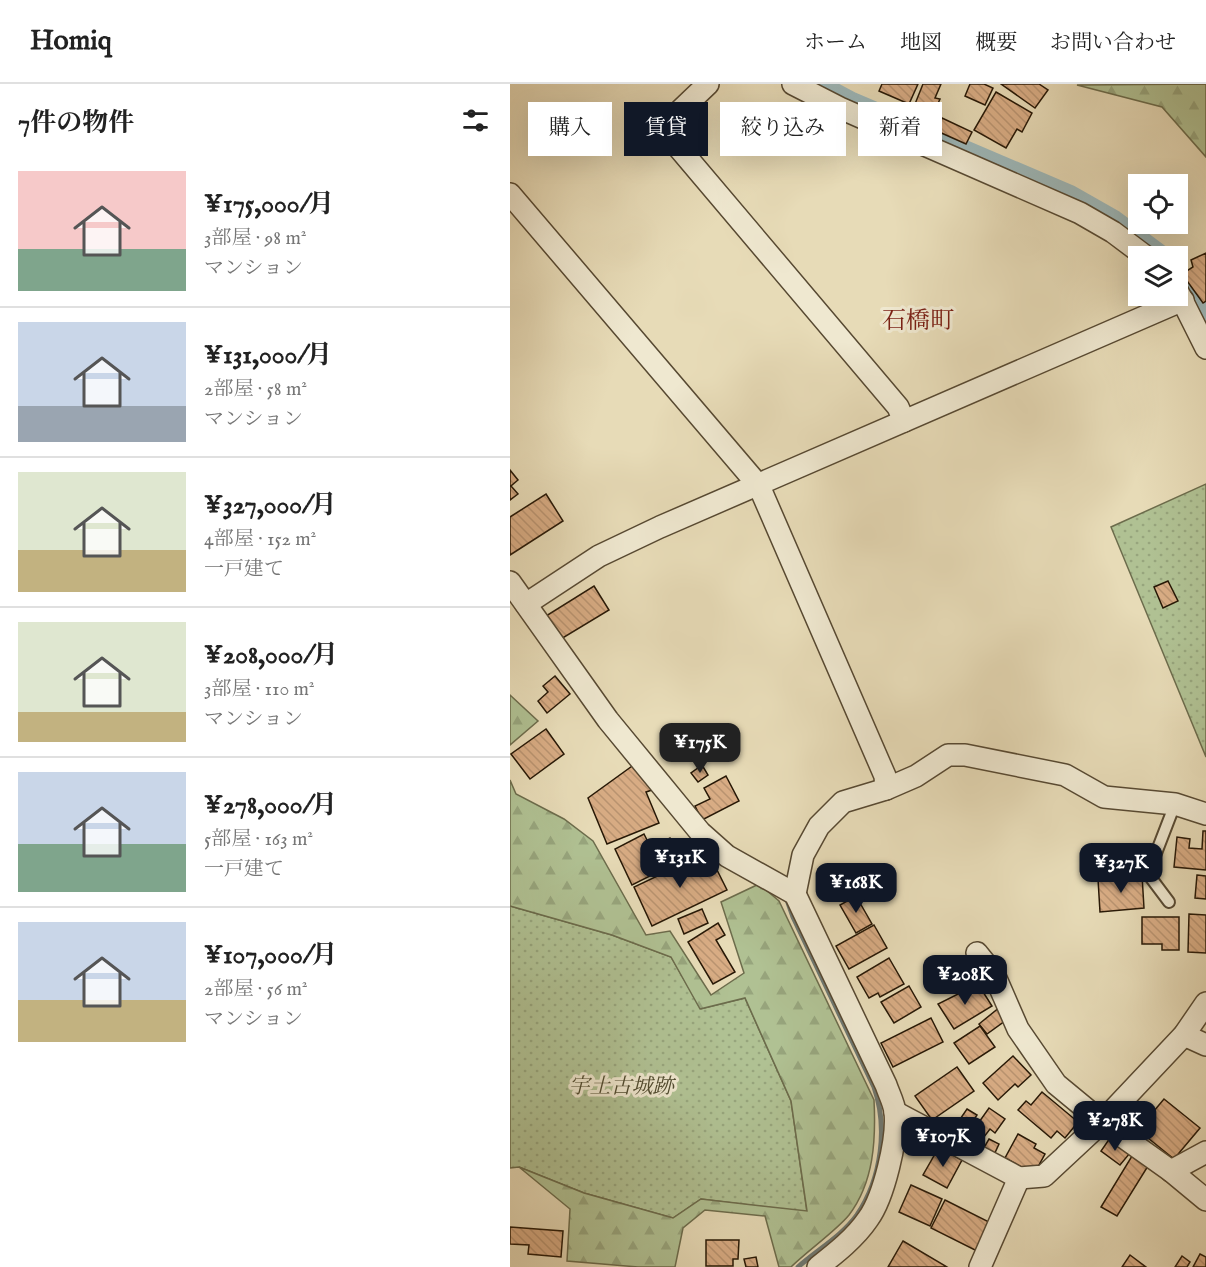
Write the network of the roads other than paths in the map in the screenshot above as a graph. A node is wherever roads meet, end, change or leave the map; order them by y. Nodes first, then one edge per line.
1 (708, 84) edge
2 (793, 84) edge
3 (510, 194) edge
4 (1132, 246) edge
5 (1158, 306) edge
6 (1185, 306) edge
7 (1206, 348) edge
8 (904, 421) junction
9 (759, 486) junction
10 (510, 582) edge
11 (526, 604) junction
12 (886, 789) junction
13 (1175, 804) junction
14 (1206, 814) edge
15 (795, 894) junction
16 (1169, 902) dead end
17 (977, 953) dead end
18 (1206, 1004) edge
19 (1184, 1035) junction
20 (1206, 1045) edge
21 (895, 1112) junction
22 (1102, 1122) junction
23 (1206, 1152) edge
24 (1171, 1171) junction
25 (1019, 1178) junction
26 (1206, 1200) edge
27 (818, 1267) edge
28 (980, 1267) edge

1 - 8 street
2 - 4 street
3 - 9 street
5 - 8 street
6 - 7 street
8 - 9 street
9 - 11 street
9 - 12 street
10 - 11 street
11 - 15 street
12 - 13 street
12 - 15 street
13 - 14 street
13 - 16 lane
15 - 21 street
17 - 22 street
18 - 19 street
19 - 20 street
19 - 22 street
21 - 25 street
21 - 27 street
22 - 24 street
22 - 25 street
23 - 24 street
24 - 26 street
25 - 28 street

